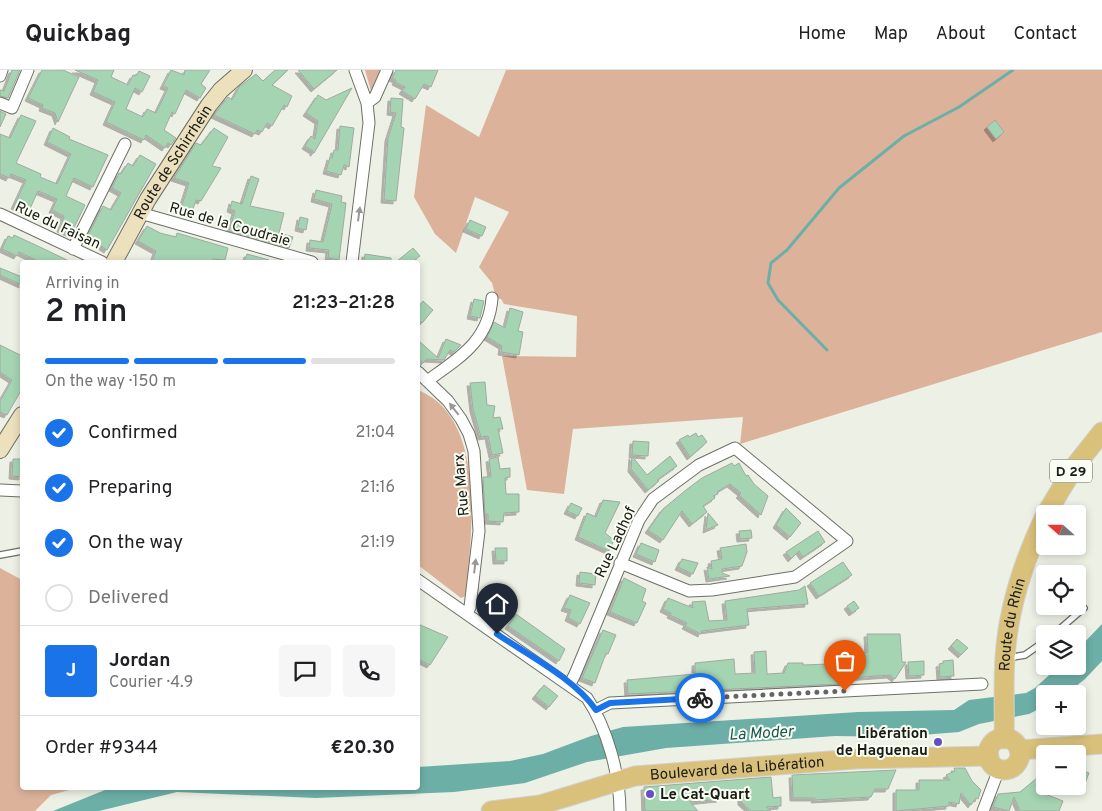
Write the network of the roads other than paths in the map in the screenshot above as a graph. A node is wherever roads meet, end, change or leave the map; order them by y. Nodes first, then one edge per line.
1 (2, 70) edge
2 (28, 70) edge
3 (244, 70) edge
4 (355, 70) edge
5 (386, 70) edge
6 (0, 76) edge
7 (0, 103) edge
8 (367, 103) junction
9 (124, 144) dead end
10 (140, 213) junction
11 (0, 214) edge
12 (73, 249) junction
13 (98, 260) edge
14 (115, 260) edge
15 (305, 260) edge
16 (352, 260) edge
17 (492, 298) dead end
18 (420, 374) edge
19 (427, 381) junction
20 (20, 426) edge
21 (1102, 432) edge
22 (0, 450) edge
23 (0, 490) edge
24 (20, 491) edge
25 (1052, 505) edge
26 (1036, 539) edge
27 (20, 551) edge
28 (0, 555) edge
29 (620, 563) junction
30 (420, 581) edge
31 (467, 614) junction
32 (1076, 615) edge
33 (1064, 625) edge
34 (1036, 647) edge
35 (1005, 658) junction
36 (570, 684) junction
37 (982, 684) dead end
38 (598, 716) junction
39 (1004, 732) junction
40 (1102, 744) edge
41 (1019, 750) junction
42 (994, 762) junction
43 (619, 782) junction
44 (491, 811) edge
45 (620, 811) edge
46 (983, 811) edge

1 - 6 street
2 - 7 street
3 - 10 street, Route de Schirrhein
4 - 8 street
5 - 8 street
16 -> 8 street
9 - 12 street
10 - 14 street, Route de Schirrhein
10 - 15 street, Rue de la Coudraie
11 - 12 street, Rue du Faisan
12 - 13 street, Rue du Faisan
17 - 19 street
18 - 19 street, Rue Marx
31 -> 19 street, Rue Marx
20 - 22 street
21 - 25 main road, Route du Rhin / D 29
23 - 24 street
26 - 35 main road, Route du Rhin / D 29
27 - 28 lane
29 - 29 street, Rue Ladhof
29 - 36 street, Rue Ladhof
30 - 31 street
31 - 36 street
32 - 33 lane
34 - 35 lane
35 - 39 main road, Route du Rhin / D 29
36 - 38 street
37 - 38 street
38 - 43 street
39 - 41 main road
39 - 42 main road
40 - 41 main road
41 - 42 main road
42 - 43 main road, Boulevard de la Libération
42 - 46 street
43 - 44 main road, Boulevard de la Libération
43 - 45 street

